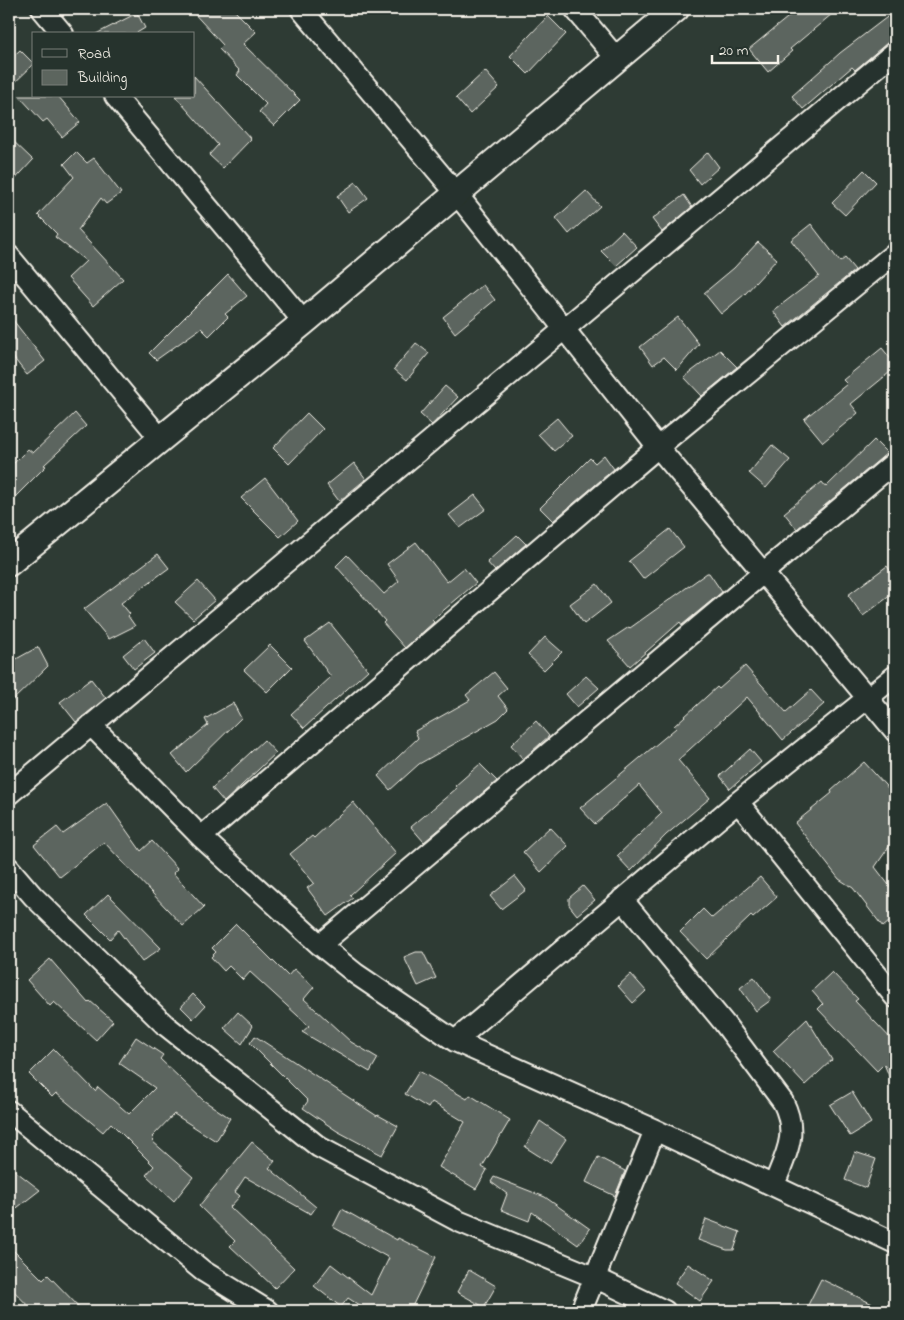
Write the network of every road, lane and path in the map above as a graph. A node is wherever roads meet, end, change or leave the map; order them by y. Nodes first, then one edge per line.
1 (42, 9) edge
2 (301, 9) edge
3 (575, 9) edge
4 (676, 9) edge
5 (61, 32) edge
6 (895, 52) edge
7 (616, 58) junction
8 (117, 98) edge
9 (456, 194) junction
10 (895, 253) edge
11 (9, 256) edge
12 (304, 322) junction
13 (564, 327) junction
14 (160, 438) junction
15 (658, 447) junction
16 (895, 462) edge
17 (11, 556) edge
18 (761, 573) junction
19 (895, 676) edge
20 (868, 699) junction
21 (91, 725) junction
22 (895, 731) edge
23 (9, 794) edge
24 (738, 802) junction
25 (201, 837) junction
26 (9, 868) edge
27 (622, 899) junction
28 (320, 945) junction
29 (895, 997) edge
30 (455, 1042) junction
31 (9, 1111) edge
32 (655, 1130) junction
33 (774, 1185) junction
34 (895, 1243) edge
35 (594, 1276) junction
36 (268, 1311) edge
37 (580, 1311) edge
38 (665, 1311) edge

1 - 5 street
2 - 9 street
3 - 7 street
4 - 7 street
6 - 13 street
7 - 9 street
8 - 12 street
9 - 12 street
9 - 13 street
10 - 15 street
11 - 14 street
12 - 14 street
13 - 15 street
13 - 21 street
14 - 17 street
15 - 18 street
15 - 25 street
16 - 18 street
18 - 20 street
18 - 28 street
19 - 20 street
20 - 22 street
20 - 24 street
21 - 23 street
21 - 25 street
24 - 27 street
24 - 29 street
25 - 28 street
26 - 35 street
27 - 30 street
27 - 33 street
28 - 30 street
30 - 32 street
31 - 36 street
32 - 33 street
32 - 35 street
33 - 34 street
35 - 37 street
35 - 38 street

